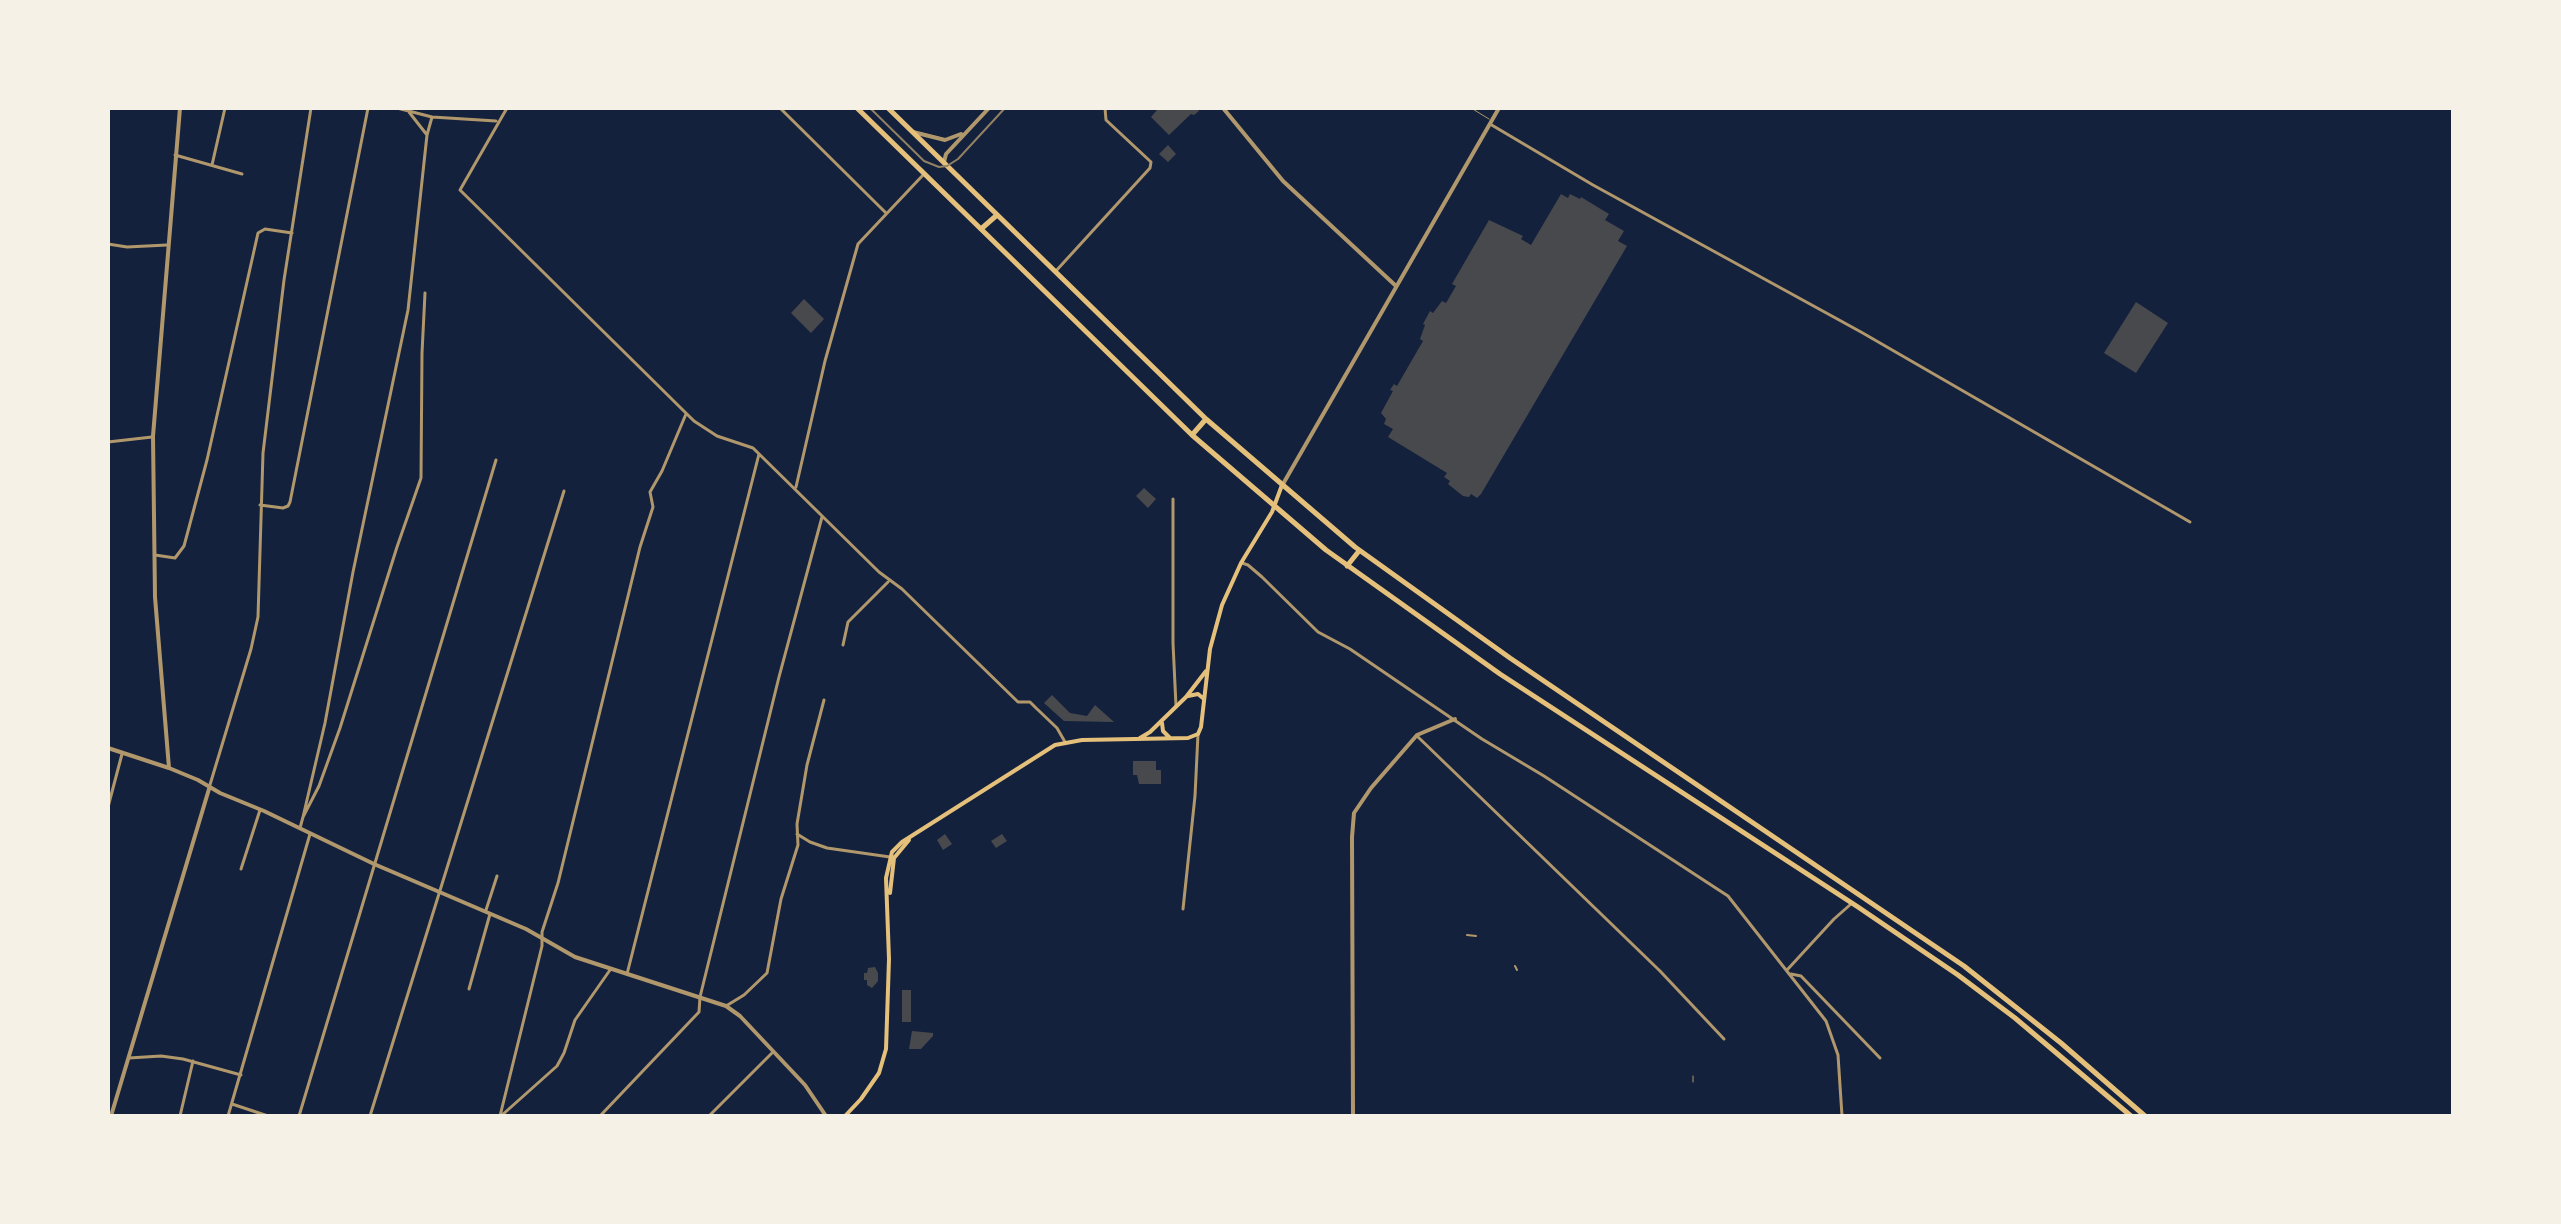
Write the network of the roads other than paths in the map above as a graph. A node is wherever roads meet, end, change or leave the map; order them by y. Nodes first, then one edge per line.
1 (180, 108) edge
2 (225, 108) edge
3 (311, 108) edge
4 (368, 108) edge
5 (397, 108) edge
6 (442, 108) edge
7 (507, 108) edge
8 (780, 108) edge
9 (857, 108) edge
10 (888, 108) edge
11 (989, 108) edge
12 (1105, 108) edge
13 (1223, 108) edge
14 (1471, 108) edge
15 (1499, 108) edge
16 (409, 112) junction
17 (432, 117) junction
18 (441, 117) junction
19 (497, 121) junction
20 (1491, 122) junction
21 (967, 131) junction
22 (913, 132) junction
23 (427, 135) junction
24 (175, 155) junction
25 (944, 162) junction
26 (212, 165) junction
27 (242, 174) dead end
28 (924, 174) junction
29 (886, 213) junction
30 (997, 215) junction
31 (981, 229) junction
32 (292, 233) junction
33 (108, 244) edge
34 (167, 245) junction
35 (1055, 272) junction
36 (1396, 286) junction
37 (425, 293) dead end
38 (686, 414) junction
39 (1206, 419) junction
40 (1192, 435) junction
41 (153, 436) junction
42 (108, 442) edge
43 (759, 453) junction
44 (496, 460) dead end
45 (1282, 485) junction
46 (796, 487) junction
47 (564, 491) dead end
48 (1173, 499) dead end
49 (260, 505) junction
50 (1274, 507) junction
51 (822, 517) junction
52 (2190, 522) dead end
53 (1359, 551) junction
54 (153, 555) junction
55 (1241, 563) junction
56 (1347, 566) junction
57 (889, 581) junction
58 (843, 645) dead end
59 (1207, 669) junction
60 (1186, 697) junction
61 (1204, 699) junction
62 (824, 700) dead end
63 (1176, 706) junction
64 (1455, 719) junction
65 (1163, 720) junction
66 (1198, 734) junction
67 (1417, 735) junction
68 (1171, 738) junction
69 (1137, 739) junction
70 (1065, 742) junction
71 (108, 748) edge
72 (122, 754) junction
73 (169, 768) junction
74 (209, 788) junction
75 (108, 807) edge
76 (260, 810) junction
77 (303, 817) junction
78 (300, 829) junction
79 (310, 834) junction
80 (798, 834) junction
81 (910, 839) junction
82 (890, 857) junction
83 (374, 864) junction
84 (241, 869) dead end
85 (497, 876) dead end
86 (438, 891) junction
87 (888, 899) junction
88 (1852, 903) junction
89 (1183, 909) dead end
90 (488, 913) junction
91 (1467, 935) dead end
92 (1476, 936) dead end
93 (542, 938) junction
94 (610, 970) junction
95 (1789, 972) junction
96 (627, 974) junction
97 (469, 989) dead end
98 (700, 997) junction
99 (726, 1006) junction
100 (1724, 1039) dead end
101 (773, 1052) junction
102 (129, 1058) junction
103 (1880, 1058) dead end
104 (193, 1061) junction
105 (241, 1075) junction
106 (1693, 1076) dead end
107 (1693, 1082) dead end
108 (232, 1104) junction
109 (111, 1116) edge
110 (180, 1116) edge
111 (228, 1116) edge
112 (268, 1116) edge
113 (299, 1116) edge
114 (370, 1116) edge
115 (501, 1116) edge
116 (600, 1116) edge
117 (709, 1116) edge
118 (826, 1116) edge
119 (845, 1116) edge
120 (1353, 1116) edge
121 (1842, 1116) edge
122 (2131, 1116) edge
123 (2145, 1116) edge

1 - 24 street
2 - 26 street
3 - 32 street
4 - 49 street
5 - 16 street
6 - 18 street
7 - 19 street
8 - 29 street
9 - 28 highway
10 - 22 highway
11 - 21 street
12 - 35 street
13 - 36 street
14 - 20 lane
15 - 20 street
16 - 17 street
16 - 23 street
17 - 18 street
17 - 23 street
18 - 19 street
19 - 38 street
20 - 36 street
20 - 52 street
21 - 22 street
21 - 25 street
22 - 25 highway
23 - 77 street
24 - 26 street
24 - 34 street
25 - 30 highway
26 - 27 street
28 - 29 street
28 - 31 highway
29 - 46 street
30 - 31 highway
30 - 35 highway
31 - 40 highway
32 - 49 street
32 - 54 street
33 - 34 street
34 - 41 street
35 - 39 highway
36 - 45 street
37 - 77 street
38 - 43 street
38 - 93 street
39 - 40 highway
39 - 45 highway
40 - 50 highway
41 - 42 street
41 - 54 street
43 - 46 street
43 - 96 street
44 - 83 street
45 - 50 main road
45 - 53 highway
46 - 51 street
47 - 86 street
48 - 63 street
49 - 74 street
50 - 55 main road
50 - 56 highway
51 - 57 street
51 - 98 street
53 - 56 highway
53 - 123 highway
54 - 73 street
55 - 59 main road
55 - 64 street
56 - 88 highway
57 - 58 street
57 - 70 street
59 - 60 main road
59 - 61 main road
60 - 61 main road
60 - 63 main road
61 - 66 main road
62 - 80 street
63 - 65 main road
64 - 67 street
64 - 95 street
65 - 68 main road
65 - 69 main road
66 - 68 main road
66 - 89 street
67 - 100 street
67 - 120 street
68 - 69 main road
69 - 70 main road
70 - 81 main road
71 - 72 street
72 - 73 street
72 - 75 street
73 - 74 street
74 - 76 street
74 - 102 street
76 - 78 street
76 - 84 street
77 - 78 street
78 - 79 street
79 - 83 street
79 - 105 street
80 - 82 street
80 - 99 street
81 - 82 main road
81 - 87 main road
82 - 87 main road
83 - 86 street
83 - 113 street
85 - 90 street
86 - 90 street
86 - 114 street
87 - 119 main road
88 - 95 street
88 - 122 highway
90 - 93 street
90 - 97 street
91 - 92 street
93 - 94 street
93 - 115 street
94 - 96 street
94 - 115 street
95 - 103 street
95 - 121 street
96 - 98 street
98 - 99 street
98 - 116 street
99 - 101 street
101 - 117 street
101 - 118 street
102 - 104 street
102 - 109 street
104 - 105 street
104 - 110 street
105 - 108 street
106 - 107 lane
108 - 111 street
108 - 112 street

